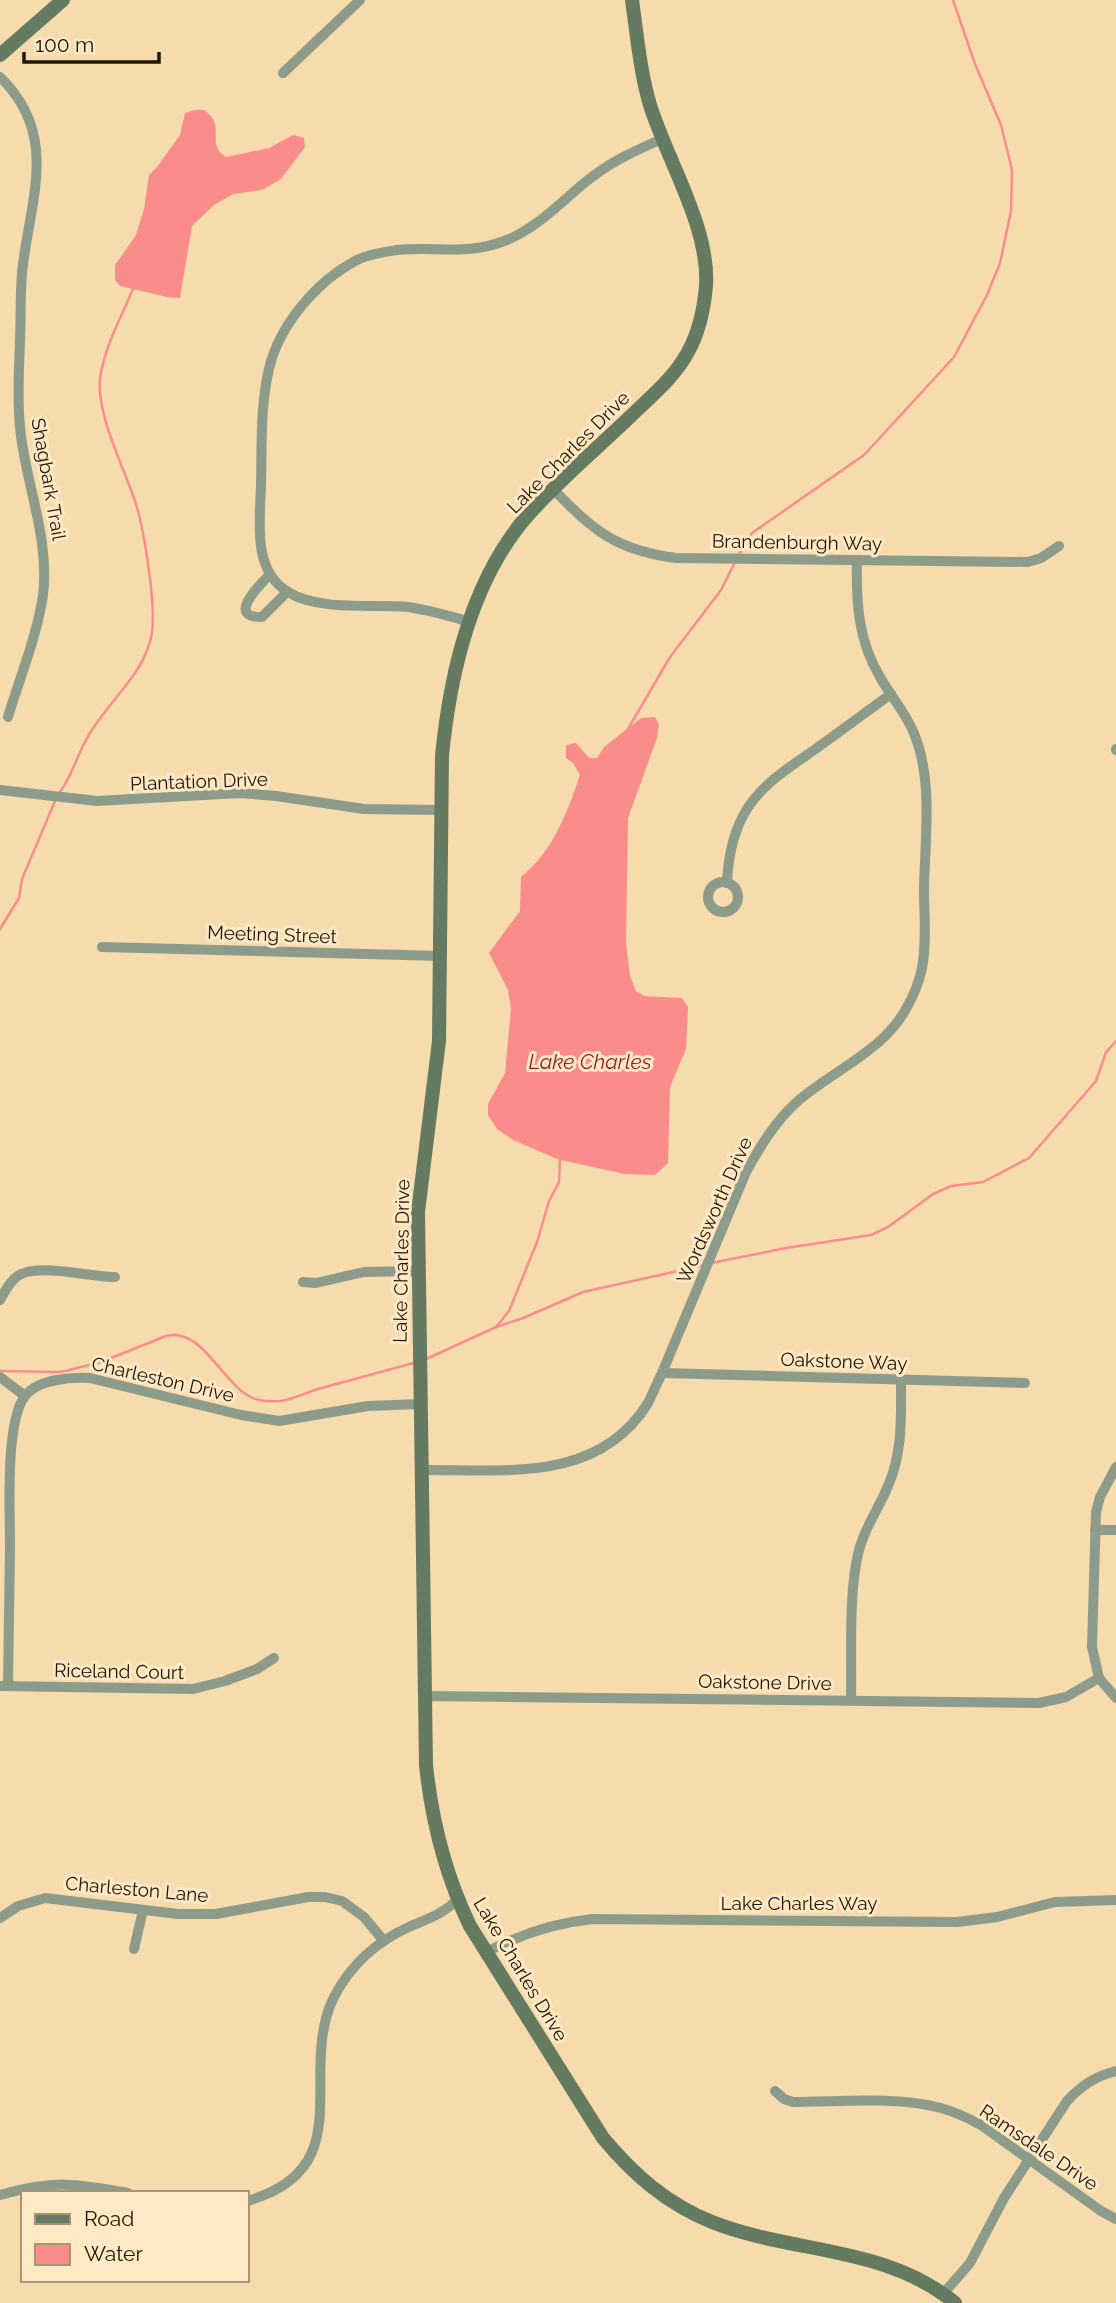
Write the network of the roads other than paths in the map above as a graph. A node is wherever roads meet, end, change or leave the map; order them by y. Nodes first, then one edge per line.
1 (63, 0) edge
2 (360, 0) edge
3 (632, 0) edge
4 (0, 55) edge
5 (284, 73) dead end
6 (0, 77) edge
7 (662, 139) junction
8 (553, 489) junction
9 (1059, 546) dead end
10 (857, 560) junction
11 (270, 574) junction
12 (287, 592) junction
13 (470, 622) junction
14 (891, 694) junction
15 (8, 717) dead end
16 (0, 790) edge
17 (441, 810) junction
18 (727, 883) dead end
19 (102, 947) dead end
20 (440, 956) junction
21 (418, 1272) junction
22 (115, 1277) dead end
23 (303, 1282) dead end
24 (0, 1300) edge
25 (662, 1373) junction
26 (0, 1377) edge
27 (901, 1380) junction
28 (1025, 1383) dead end
29 (24, 1396) junction
30 (420, 1404) junction
31 (1116, 1467) edge
32 (421, 1470) junction
33 (1095, 1530) junction
34 (1116, 1530) edge
35 (274, 1658) dead end
36 (1099, 1678) junction
37 (4, 1686) edge
38 (425, 1696) junction
39 (1116, 1698) edge
40 (851, 1700) junction
41 (457, 1900) junction
42 (1116, 1900) edge
43 (143, 1910) junction
44 (0, 1918) edge
45 (383, 1940) junction
46 (134, 1949) dead end
47 (485, 1953) junction
48 (1116, 2071) edge
49 (775, 2091) dead end
50 (1029, 2158) junction
51 (114, 2191) edge
52 (0, 2195) edge
53 (248, 2201) edge
54 (1116, 2218) edge
55 (949, 2298) edge

1 - 4 street
2 - 5 street
3 - 7 street, Lake Charles Drive
6 - 15 street, Shagbark Trail
7 - 8 street, Lake Charles Drive
7 - 11 street
8 - 10 street, Brandenburgh Way
8 - 13 street, Lake Charles Drive
9 - 10 street, Brandenburgh Way
10 - 14 street, Wordsworth Drive
11 - 12 street
11 - 12 street
12 - 13 street
13 - 17 street, Lake Charles Drive
14 - 18 street
14 - 25 street, Wordsworth Drive
16 - 17 street, Plantation Drive
17 - 20 street, Lake Charles Drive
19 - 20 street, Meeting Street
20 - 21 street, Lake Charles Drive
21 - 23 street
21 - 30 street, Lake Charles Drive
22 - 24 street
25 - 27 street, Oakstone Way
25 - 32 street, Wordsworth Drive
26 - 29 street
27 - 28 street, Oakstone Way
27 - 40 street
29 - 30 street, Charleston Drive
29 - 37 street
30 - 32 street, Lake Charles Drive
31 - 33 street
32 - 38 street, Lake Charles Drive
33 - 34 street
33 - 36 street
35 - 37 street, Riceland Court
36 - 39 street
36 - 40 street, Oakstone Drive
38 - 40 street, Oakstone Drive
38 - 41 street, Lake Charles Drive
41 - 45 street
41 - 47 street, Lake Charles Drive
42 - 47 street, Lake Charles Way
43 - 44 street, Charleston Lane
43 - 45 street, Charleston Lane
43 - 46 street
45 - 53 street
47 - 55 street, Lake Charles Drive
48 - 50 street
49 - 50 street, Ramsdale Drive
50 - 54 street, Ramsdale Drive
50 - 55 street
51 - 52 street

